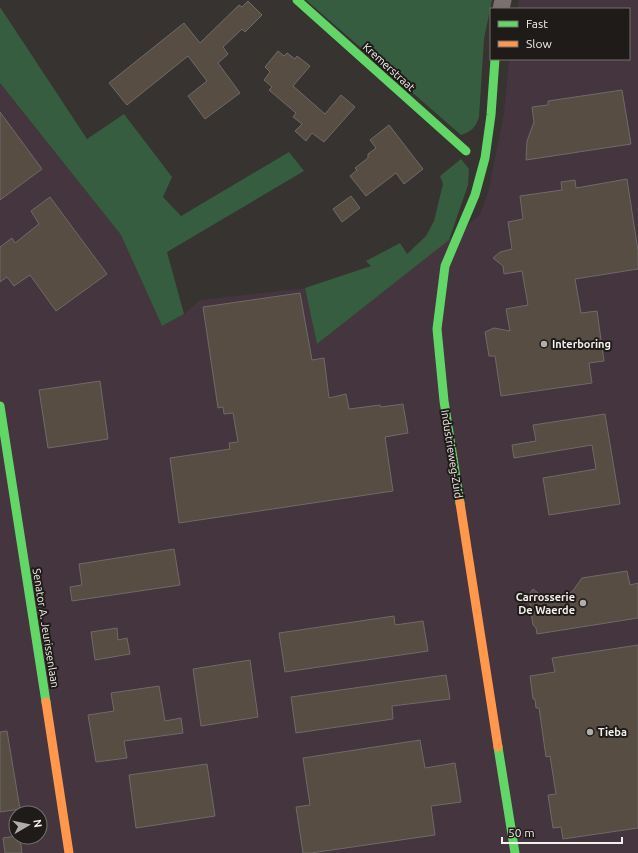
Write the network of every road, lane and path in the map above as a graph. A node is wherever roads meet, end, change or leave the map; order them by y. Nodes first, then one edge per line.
1 (297, 0) edge
2 (495, 60) edge
3 (466, 152) dead end
4 (0, 406) edge
5 (69, 853) edge
6 (515, 853) edge

1 - 3 street, Kremerstraat
2 - 6 street, Industrieweg-Zuid
4 - 5 street, Senator A. Jeurissenlaan

